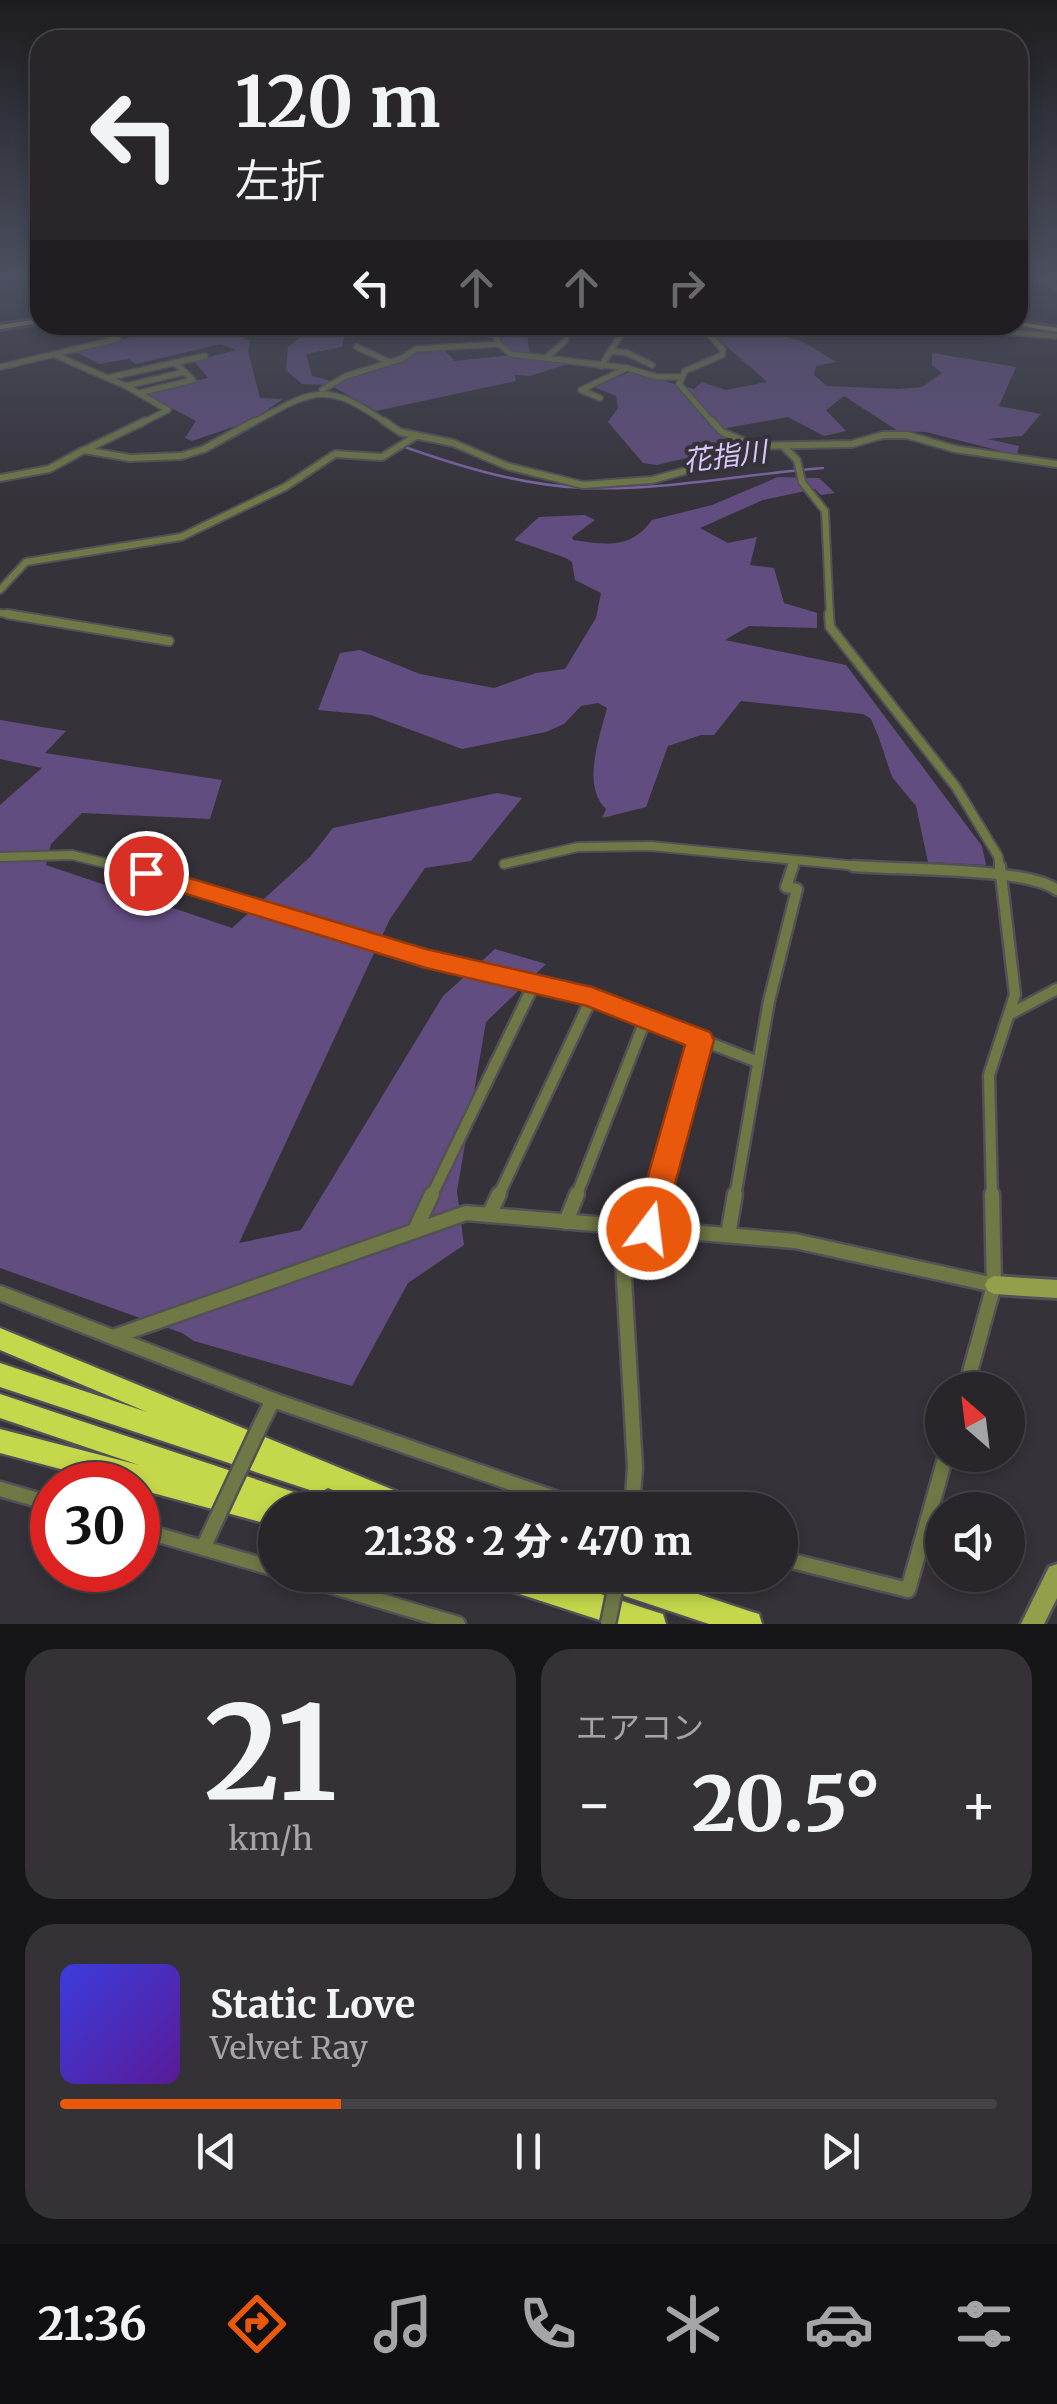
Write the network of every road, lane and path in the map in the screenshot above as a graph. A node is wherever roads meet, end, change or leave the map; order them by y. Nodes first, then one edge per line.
1 (74, 350) edge
2 (363, 350) edge
3 (417, 350) edge
4 (506, 350) edge
5 (555, 350) edge
6 (724, 350) edge
7 (611, 351) joint
8 (55, 355) junction
9 (205, 356) dead end
10 (545, 358) junction
11 (389, 362) junction
12 (661, 362) dead end
13 (175, 363) junction
14 (652, 365) junction
15 (600, 366) junction
16 (0, 367) edge
17 (630, 370) junction
18 (185, 372) junction
19 (680, 377) junction
20 (108, 378) junction
21 (126, 386) junction
22 (321, 391) junction
23 (139, 393) junction
24 (600, 398) dead end
25 (416, 436) junction
26 (754, 446) junction
27 (783, 446) junction
28 (84, 450) junction
29 (1057, 464) edge
30 (0, 478) edge
31 (0, 590) edge
32 (0, 613) edge
33 (169, 640) dead end
34 (0, 857) edge
35 (794, 861) junction
36 (504, 864) dead end
37 (1002, 875) junction
38 (1057, 890) edge
39 (535, 982) junction
40 (1057, 989) edge
41 (592, 997) junction
42 (1010, 1014) junction
43 (646, 1018) junction
44 (700, 1040) junction
45 (758, 1062) junction
46 (489, 1215) junction
47 (566, 1222) junction
48 (620, 1227) junction
49 (649, 1229) junction
50 (415, 1230) junction
51 (728, 1236) junction
52 (994, 1284) junction
53 (1057, 1289) edge
54 (0, 1293) edge
55 (113, 1338) junction
56 (0, 1339) edge
57 (969, 1372) edge
58 (0, 1375) edge
59 (273, 1400) junction
60 (0, 1406) edge
61 (0, 1441) edge
62 (941, 1472) edge
63 (0, 1489) edge
64 (354, 1492) edge
65 (365, 1492) edge
66 (536, 1492) edge
67 (633, 1492) edge
68 (258, 1493) edge
69 (30, 1498) edge
70 (258, 1509) edge
71 (160, 1535) edge
72 (203, 1548) junction
73 (798, 1562) edge
74 (258, 1564) edge
75 (1057, 1575) edge
76 (351, 1592) edge
77 (554, 1592) edge
78 (615, 1592) edge
79 (653, 1592) edge
80 (458, 1624) edge
81 (608, 1624) edge
82 (653, 1624) edge
83 (750, 1624) edge
84 (1032, 1624) edge

1 - 8 street
2 - 11 street
3 - 11 street
4 - 10 street
5 - 10 street
6 - 19 street
7 - 14 street
7 - 15 street
8 - 16 street
8 - 20 street
9 - 13 street
10 - 15 street
11 - 22 street
12 - 14 street
13 - 18 street
13 - 20 street
14 - 17 street
15 - 17 street
17 - 19 street
17 - 24 street
18 - 21 street
18 - 23 street
19 - 26 street
20 - 21 street
21 - 23 street
22 - 25 street
22 - 28 street
23 - 28 street
25 - 26 street
25 - 31 street
26 - 27 street
27 - 29 street
27 - 37 street
28 - 30 street
32 - 33 street
34 - 39 street
35 - 36 street
35 - 37 street
35 - 45 street
37 - 38 street
37 - 42 street
39 - 41 street
39 - 50 street
40 - 42 street
41 - 43 street
41 - 46 street
42 - 52 street
43 - 44 street
43 - 47 street
44 - 45 street
44 - 49 street
45 - 51 street
46 - 47 street
46 - 50 street
47 - 48 street
48 - 49 street
48 - 67 street
49 - 51 street
50 - 55 street
51 - 52 street
52 - 53 street
52 - 57 street
54 - 55 street
55 - 59 street
56 - 65 highway
58 - 64 highway
59 - 66 street
59 - 72 street, bridge
60 - 68 highway
61 - 70 highway
62 - 73 street
63 - 69 street
71 - 72 street
72 - 74 street
75 - 84 street
76 - 80 street
77 - 82 highway
78 - 81 street, bridge
79 - 83 highway

